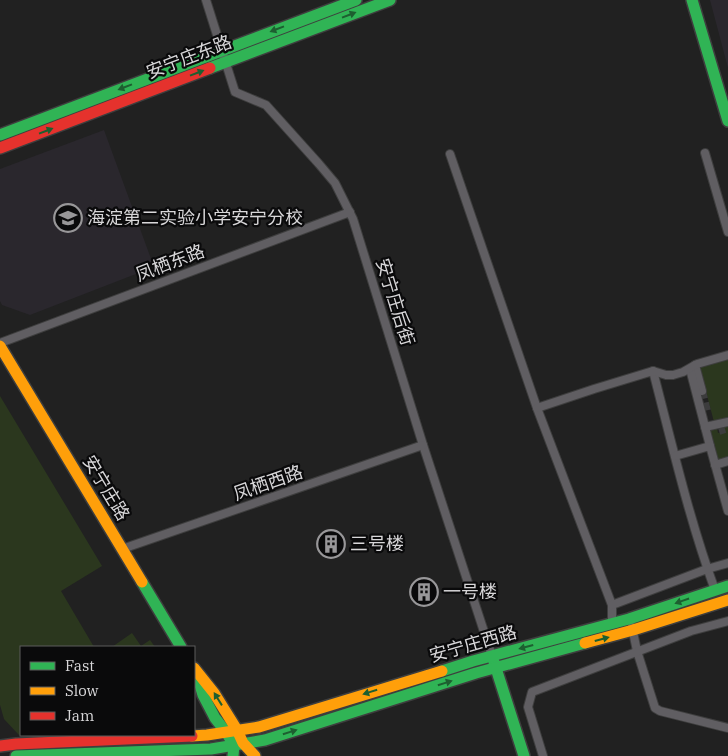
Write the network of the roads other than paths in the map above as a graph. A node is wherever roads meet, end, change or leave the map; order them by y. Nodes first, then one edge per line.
1 (206, 0) edge
2 (356, 0) edge
3 (390, 0) edge
4 (692, 0) edge
5 (221, 50) junction
6 (225, 62) junction
7 (728, 121) edge
8 (0, 136) edge
9 (0, 148) edge
10 (705, 153) dead end
11 (450, 154) dead end
12 (350, 212) junction
13 (728, 232) edge
14 (0, 345) edge
15 (728, 355) edge
16 (693, 367) junction
17 (653, 371) junction
18 (702, 391) tunnel mouth
19 (537, 408) junction
20 (728, 422) edge
21 (705, 427) junction
22 (423, 445) junction
23 (710, 446) junction
24 (675, 456) junction
25 (728, 461) edge
26 (715, 465) junction
27 (728, 510) edge
28 (122, 549) junction
29 (728, 563) edge
30 (707, 569) junction
31 (728, 586) edge
32 (715, 590) junction
33 (728, 600) edge
34 (612, 605) junction
35 (728, 621) edge
36 (612, 624) junction
37 (631, 625) junction
38 (180, 646) edge
39 (637, 651) junction
40 (492, 656) junction
41 (496, 668) junction
42 (195, 670) edge
43 (728, 728) edge
44 (232, 731) junction
45 (186, 736) edge
46 (195, 736) edge
47 (0, 746) edge
48 (237, 748) edge
49 (0, 751) edge
50 (1, 756) edge
51 (16, 756) edge
52 (255, 756) edge
53 (524, 756) edge
54 (543, 756) edge

1 - 5 street, 安宁庄后街
2 -> 5 main road, 安宁庄东路
6 -> 3 main road, 安宁庄东路
4 - 7 main road
5 - 6 street, 安宁庄后街
5 -> 8 main road, 安宁庄东路
9 -> 6 main road, 安宁庄东路
6 - 12 street, 安宁庄后街
10 - 13 street
11 - 19 street
12 - 14 street, 凤栖东路
12 - 22 street, 安宁庄后街
14 - 28 main road, 安宁庄路
15 - 16 street
16 - 17 street
16 - 18 street
16 - 21 street
17 - 19 street
17 - 24 street
19 - 34 street
20 - 21 street
21 - 23 street
22 - 28 street, 凤栖西路
22 - 40 street, 安宁庄后街
23 - 24 street
23 - 26 street
24 - 30 street
25 - 26 street
26 - 27 street
28 - 38 main road, 安宁庄路
29 - 30 street
30 - 32 street
30 - 34 street
31 - 32 main road, 安宁庄西路
32 -> 37 main road, 安宁庄西路
33 - 37 main road
34 - 36 street
35 - 39 street
36 - 37 main road, 安宁庄西路
36 -> 40 main road, 安宁庄西路
37 - 39 street
41 -> 37 main road
39 - 43 street
39 - 54 street
40 - 41 main road
40 -> 44 main road, 安宁庄西路
48 -> 41 main road
41 - 53 main road
42 - 44 main road
44 - 46 main road, 安宁庄西路
44 - 48 main road
45 - 47 main road, 安宁庄西路
48 - 51 main road
48 - 52 main road
49 - 50 main road

